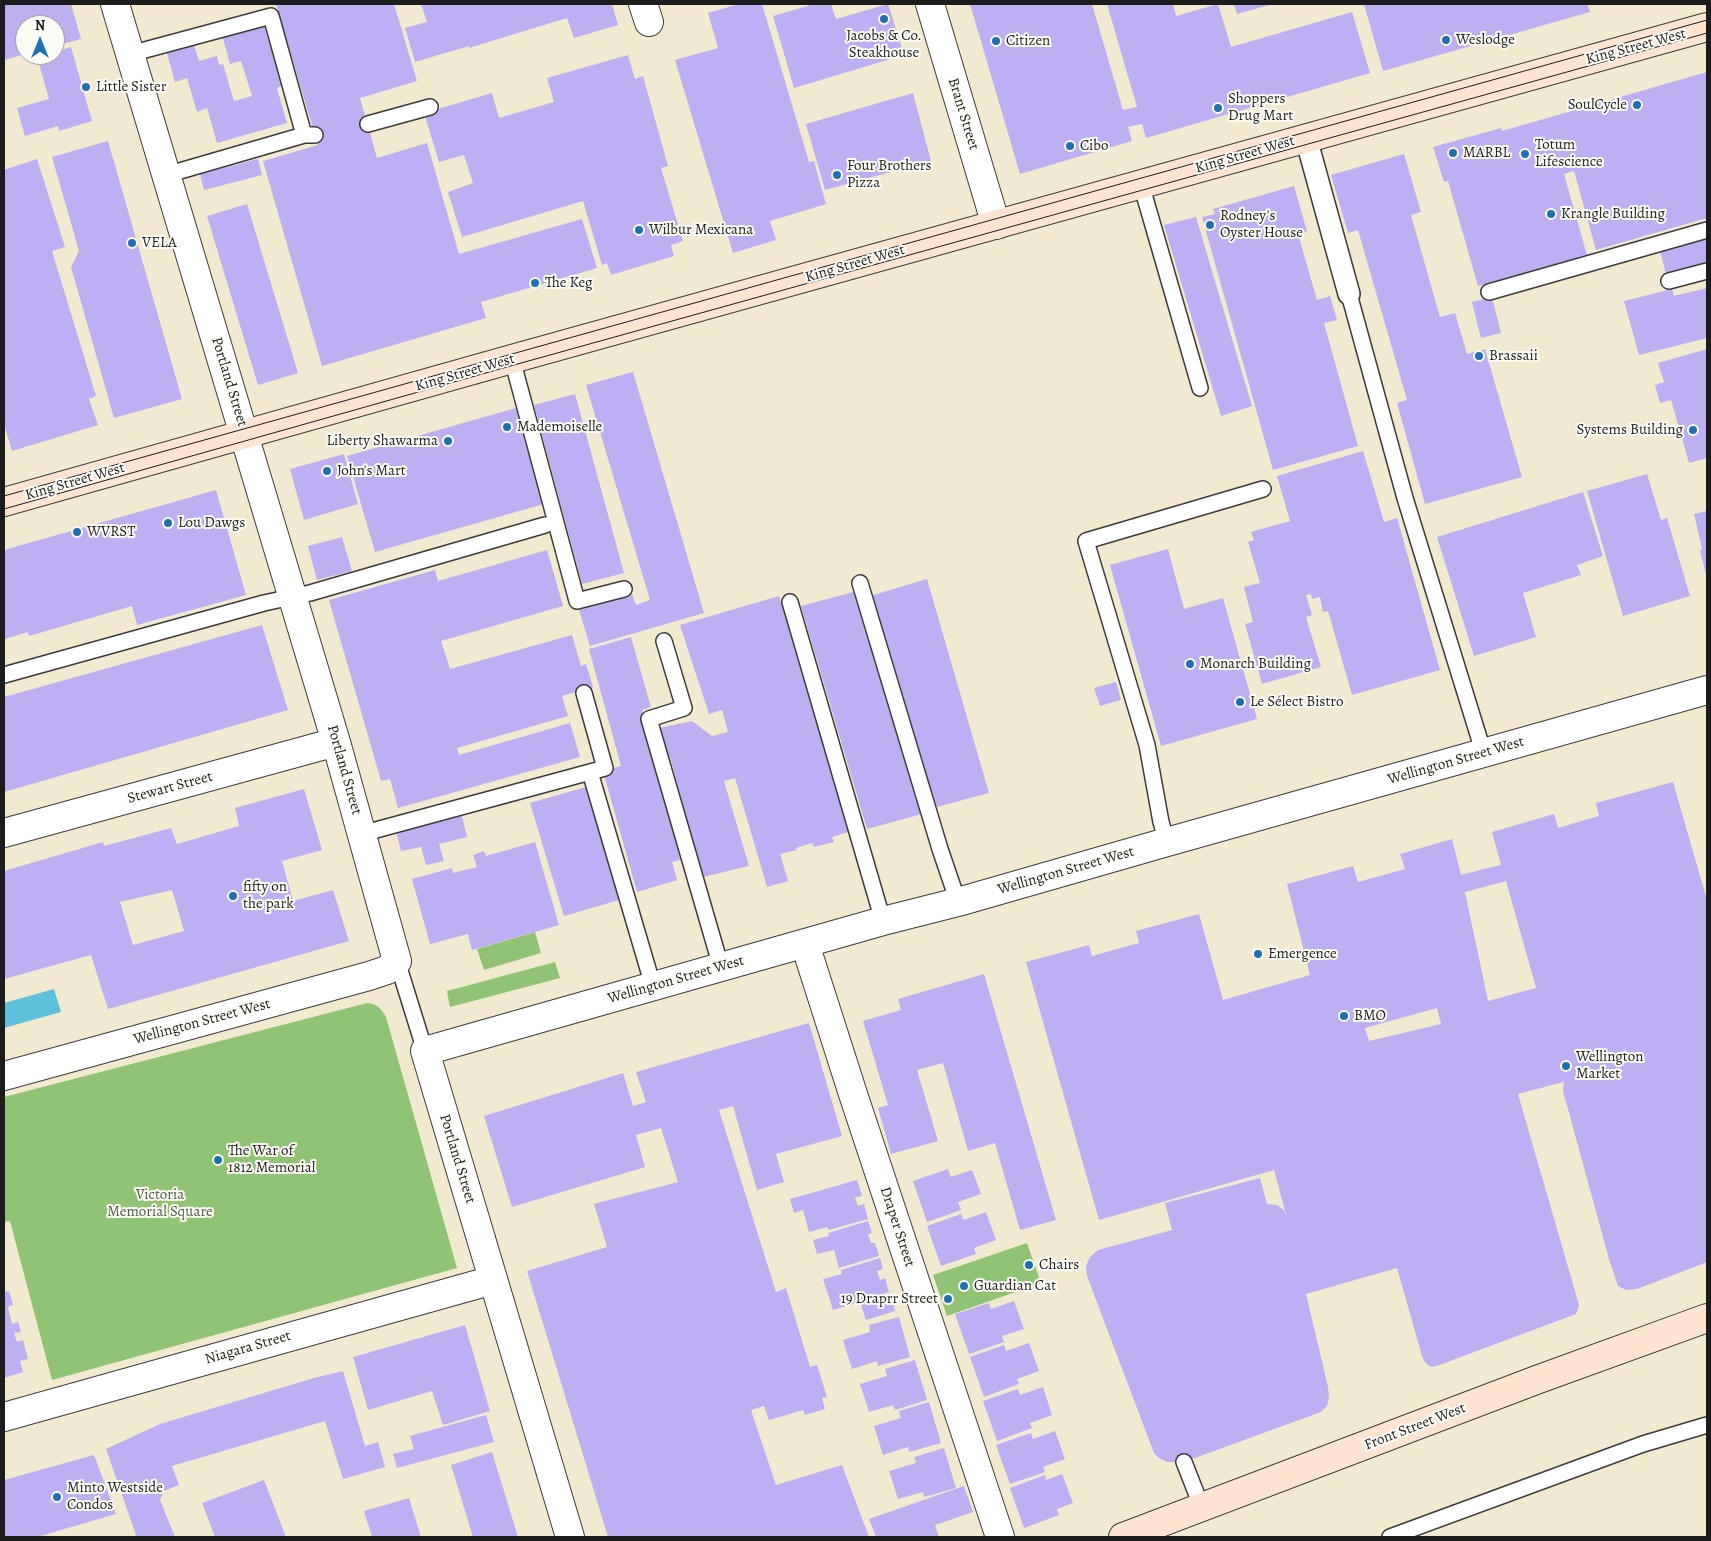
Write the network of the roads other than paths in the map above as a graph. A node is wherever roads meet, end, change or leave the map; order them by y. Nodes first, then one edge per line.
1 (115, 4) edge
2 (930, 4) edge
3 (1707, 27) edge
4 (130, 54) junction
5 (430, 107) dead end
6 (368, 124) dead end
7 (1306, 138) junction
8 (166, 175) junction
9 (1141, 184) junction
10 (996, 225) junction
11 (1707, 230) edge
12 (1707, 271) edge
13 (1670, 281) dead end
14 (1489, 292) dead end
15 (1349, 294) joint
16 (512, 359) junction
17 (1200, 388) dead end
18 (246, 435) junction
19 (1263, 489) dead end
20 (5, 496) edge
21 (545, 525) dead end
22 (860, 583) dead end
23 (624, 589) dead end
24 (293, 597) junction
25 (790, 602) dead end
26 (664, 641) dead end
27 (4, 675) edge
28 (1707, 690) edge
29 (584, 693) dead end
30 (336, 742) junction
31 (1484, 754) junction
32 (590, 772) junction
33 (4, 833) edge
34 (361, 834) junction
35 (1167, 842) junction
36 (958, 902) junction
37 (883, 921) junction
38 (805, 944) junction
39 (397, 962) junction
40 (721, 967) junction
41 (653, 986) junction
42 (425, 1051) junction
43 (4, 1076) edge
44 (493, 1280) junction
45 (1707, 1318) edge
46 (4, 1417) edge
47 (1707, 1425) edge
48 (1184, 1462) dead end
49 (1202, 1508) junction
50 (570, 1537) edge
51 (1000, 1537) edge
52 (1123, 1537) edge
53 (1390, 1537) edge

1 - 4 street, Portland Street
2 - 10 street, Brant Street
3 - 7 main road, King Street West
4 - 8 street, Portland Street
4 - 8 lane
5 - 6 lane
7 - 9 main road, King Street West
7 - 15 street
8 - 18 street, Portland Street
9 - 10 main road, King Street West
9 - 17 lane
10 - 16 main road, King Street West
11 - 14 lane
12 - 13 lane
15 - 31 lane
16 - 18 main road, King Street West
16 - 23 lane
18 - 20 main road, King Street West
18 - 24 street, Portland Street
19 - 35 lane
21 - 24 lane
22 - 36 lane
24 - 27 lane
24 - 30 street, Portland Street
25 - 37 lane
26 - 40 lane
28 - 31 street, Wellington Street West
29 - 32 lane
30 - 33 street, Stewart Street
30 - 34 street, Portland Street
31 - 35 street, Wellington Street West
32 - 34 lane
32 - 41 lane
34 - 39 street, Portland Street
35 - 36 street, Wellington Street West
36 - 37 street, Wellington Street West
37 - 38 street, Wellington Street West
38 - 40 street, Wellington Street West
38 - 51 street, Draper Street
39 - 42 lane, Portland Street
39 - 43 street, Wellington Street West
40 - 41 street, Wellington Street West
41 - 42 street, Wellington Street West
42 - 44 street, Portland Street
44 - 46 street, Niagara Street
44 - 50 street, Portland Street
45 - 49 main road, Front Street West
47 - 53 lane
48 - 49 lane
49 - 52 main road, Front Street West

